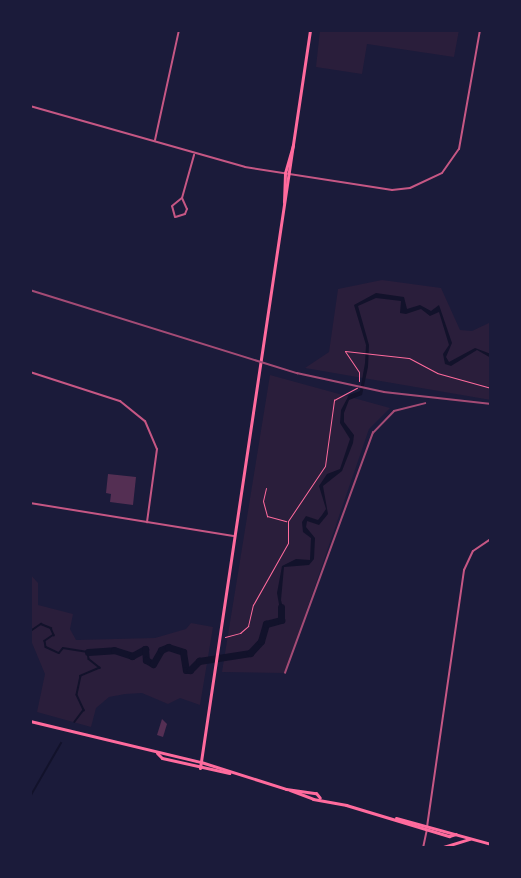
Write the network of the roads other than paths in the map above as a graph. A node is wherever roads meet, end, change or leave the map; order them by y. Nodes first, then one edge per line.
1 (179, 30) edge
2 (310, 30) edge
3 (480, 30) edge
4 (30, 106) edge
5 (155, 140) junction
6 (293, 145) junction
7 (194, 154) junction
8 (285, 173) junction
9 (291, 174) junction
10 (182, 198) junction
11 (284, 202) junction
12 (30, 372) edge
13 (30, 503) edge
14 (147, 522) junction
15 (233, 536) junction
16 (491, 539) edge
17 (30, 721) edge
18 (157, 753) junction
19 (201, 762) junction
20 (200, 768) junction
21 (230, 773) junction
22 (394, 818) junction
23 (428, 824) junction
24 (427, 829) junction
25 (456, 834) junction
26 (472, 839) junction
27 (491, 843) edge
28 (423, 848) edge
29 (440, 848) edge

1 - 5 street
2 - 6 main road
3 - 9 street
4 - 5 street
5 - 7 street
6 - 8 main road
6 - 9 main road
7 - 8 street
7 - 10 street
8 - 9 street
8 - 11 main road
9 - 11 main road
10 - 10 street
11 - 15 main road
12 - 14 street
13 - 14 street
14 - 15 street
15 - 19 main road
16 - 23 street
17 - 18 main road
18 - 19 main road
18 - 20 main road
19 - 20 main road
19 - 21 main road
20 - 21 main road
21 - 22 main road
22 - 23 main road
22 - 24 main road
23 - 24 street
23 - 25 main road
24 - 25 main road
24 - 28 street
25 - 26 main road
26 - 27 main road
26 - 29 main road

